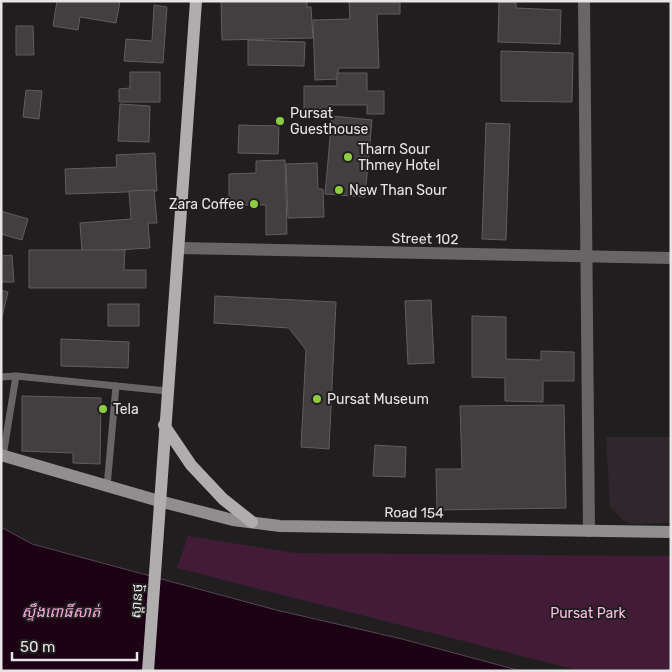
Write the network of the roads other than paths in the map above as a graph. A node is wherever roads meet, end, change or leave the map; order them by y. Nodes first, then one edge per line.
1 (196, 1) edge
2 (584, 1) edge
3 (179, 248) junction
4 (586, 257) junction
5 (671, 258) edge
6 (16, 376) junction
7 (1, 377) edge
8 (116, 386) junction
9 (167, 391) junction
10 (164, 425) junction
11 (2, 455) edge
12 (107, 487) junction
13 (159, 501) junction
14 (252, 522) junction
15 (589, 531) junction
16 (671, 532) edge
17 (148, 671) edge

1 - 3 main road, ស្ពានថ្ម
2 - 4 street
3 - 4 street, Street 102
3 - 9 main road, ស្ពានថ្ម
4 - 5 street, Street 102
4 - 15 street
6 - 7 lane
6 - 8 lane
6 - 11 lane
8 - 9 lane
8 - 12 lane
9 - 10 main road, ស្ពានថ្ម
10 - 13 main road, ស្ពានថ្ម
10 - 14 main road
11 - 12 main road, Road 154
12 - 13 main road, Road 154
13 - 14 main road, Road 154
13 - 17 main road, ស្ពានថ្ម
14 - 15 main road, Road 154
15 - 16 main road, Road 154

